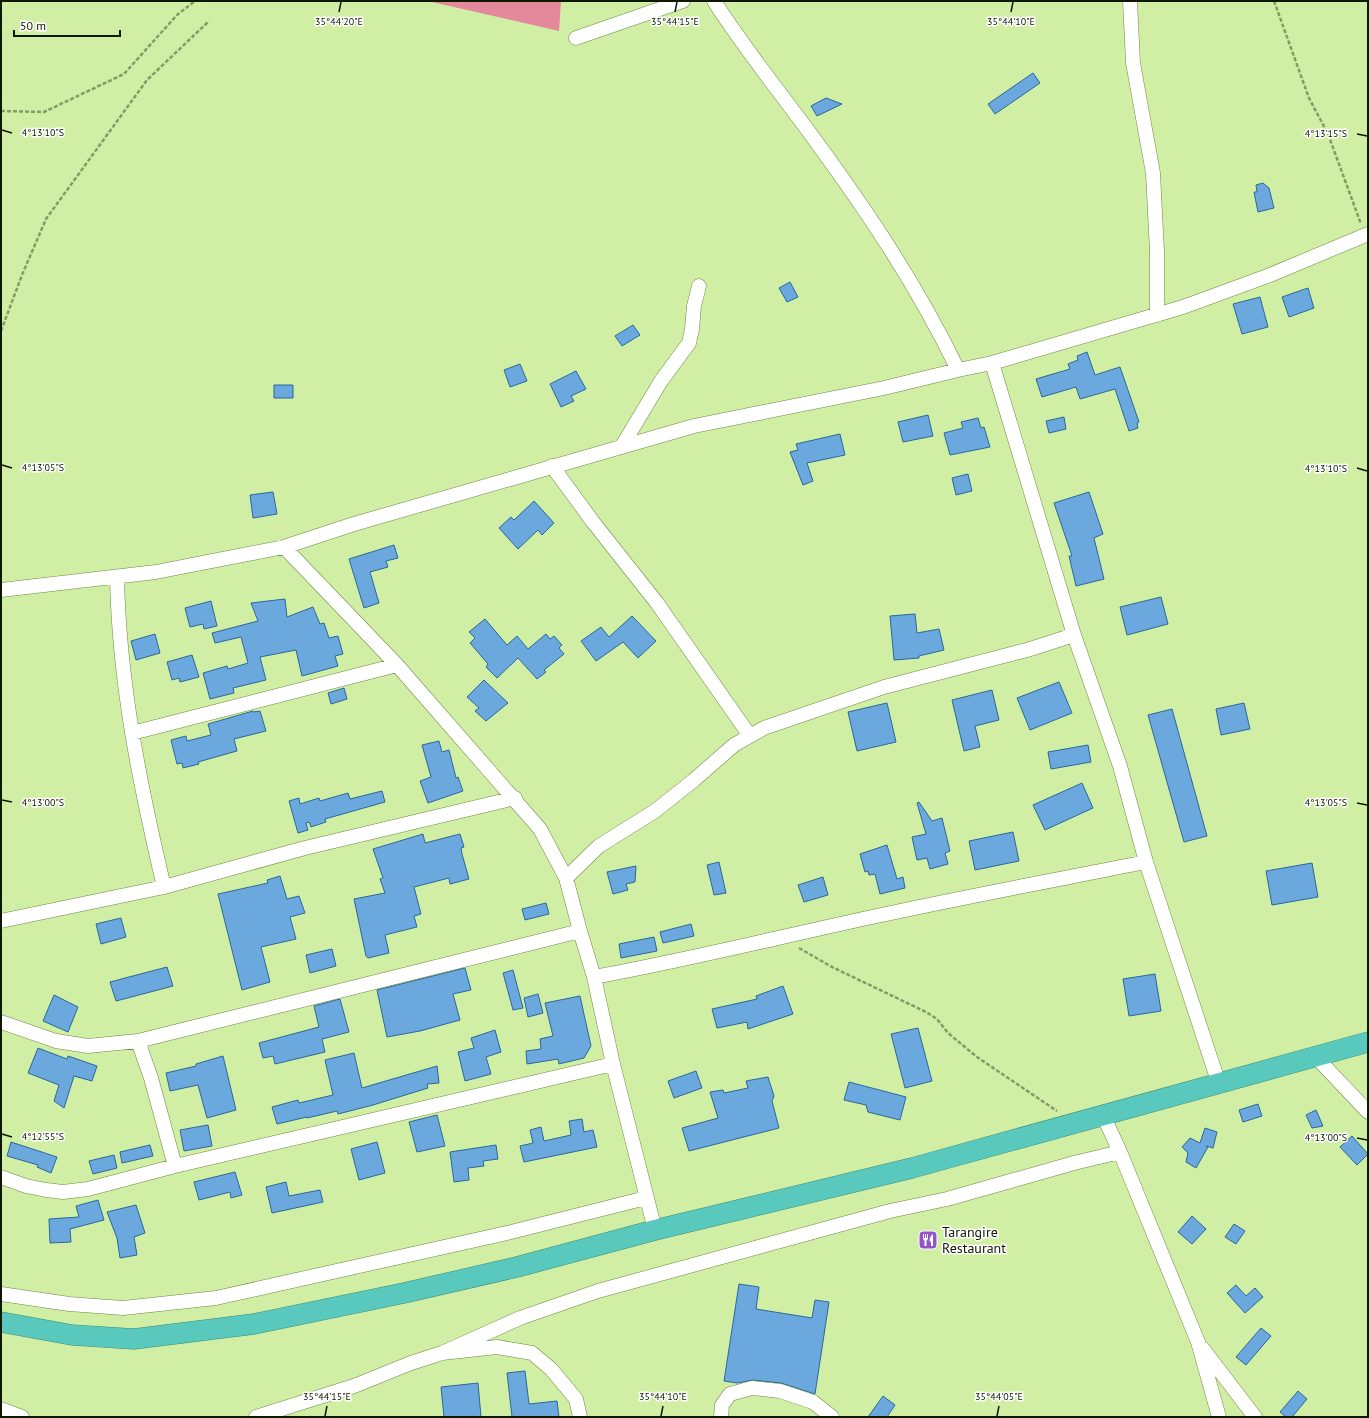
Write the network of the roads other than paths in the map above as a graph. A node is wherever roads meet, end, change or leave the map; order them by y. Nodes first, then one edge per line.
1 (684, 1) edge
2 (714, 1) edge
3 (1130, 1) edge
4 (576, 38) dead end
5 (1366, 235) edge
6 (698, 286) dead end
7 (1157, 315) junction
8 (992, 363) junction
9 (958, 370) junction
10 (622, 446) junction
11 (552, 466) junction
12 (284, 547) junction
13 (117, 577) junction
14 (1, 590) edge
15 (1074, 635) junction
16 (397, 665) junction
17 (132, 733) junction
18 (750, 736) junction
19 (515, 798) junction
20 (1146, 862) junction
21 (566, 878) junction
22 (164, 887) junction
23 (1, 921) edge
24 (580, 931) junction
25 (594, 977) junction
26 (1, 1022) edge
27 (138, 1041) junction
28 (1368, 1042) edge
29 (1315, 1056) junction
30 (613, 1064) junction
31 (1220, 1084) junction
32 (1368, 1112) edge
33 (1103, 1116) junction
34 (1120, 1152) junction
35 (176, 1166) junction
36 (1, 1177) edge
37 (646, 1198) junction
38 (655, 1230) junction
39 (1, 1294) edge
40 (1, 1322) edge
41 (1198, 1342) junction
42 (442, 1353) junction
43 (1, 1409) edge
44 (22, 1417) edge
45 (256, 1417) edge
46 (580, 1417) edge
47 (721, 1417) edge
48 (832, 1417) edge
49 (1219, 1417) edge
50 (1255, 1417) edge

1 - 4 street
2 - 9 street
3 - 7 street
5 - 7 street
6 - 10 street
7 - 8 street
8 - 9 street
8 - 15 street
9 - 10 street
10 - 11 street
11 - 12 street
11 - 18 street
12 - 13 street
12 - 16 street
13 - 14 street
13 - 17 street
15 - 18 street
15 - 20 street
16 - 17 street
16 - 19 street
17 - 22 street
18 - 21 street
19 - 21 street
19 - 22 street
20 - 25 street
20 - 31 street
21 - 24 street
22 - 23 street
24 - 25 street
24 - 27 street
25 - 30 street
26 - 27 street
27 - 35 street
28 - 29 highway
29 - 31 highway
29 - 32 street
30 - 35 street
30 - 37 street
31 - 33 highway
33 - 34 street
33 - 38 highway
34 - 41 street
34 - 42 street
35 - 36 street
37 - 38 street
37 - 39 street
38 - 40 highway
41 - 49 street
41 - 50 street
42 - 45 street
42 - 46 street
43 - 44 street
47 - 48 street

